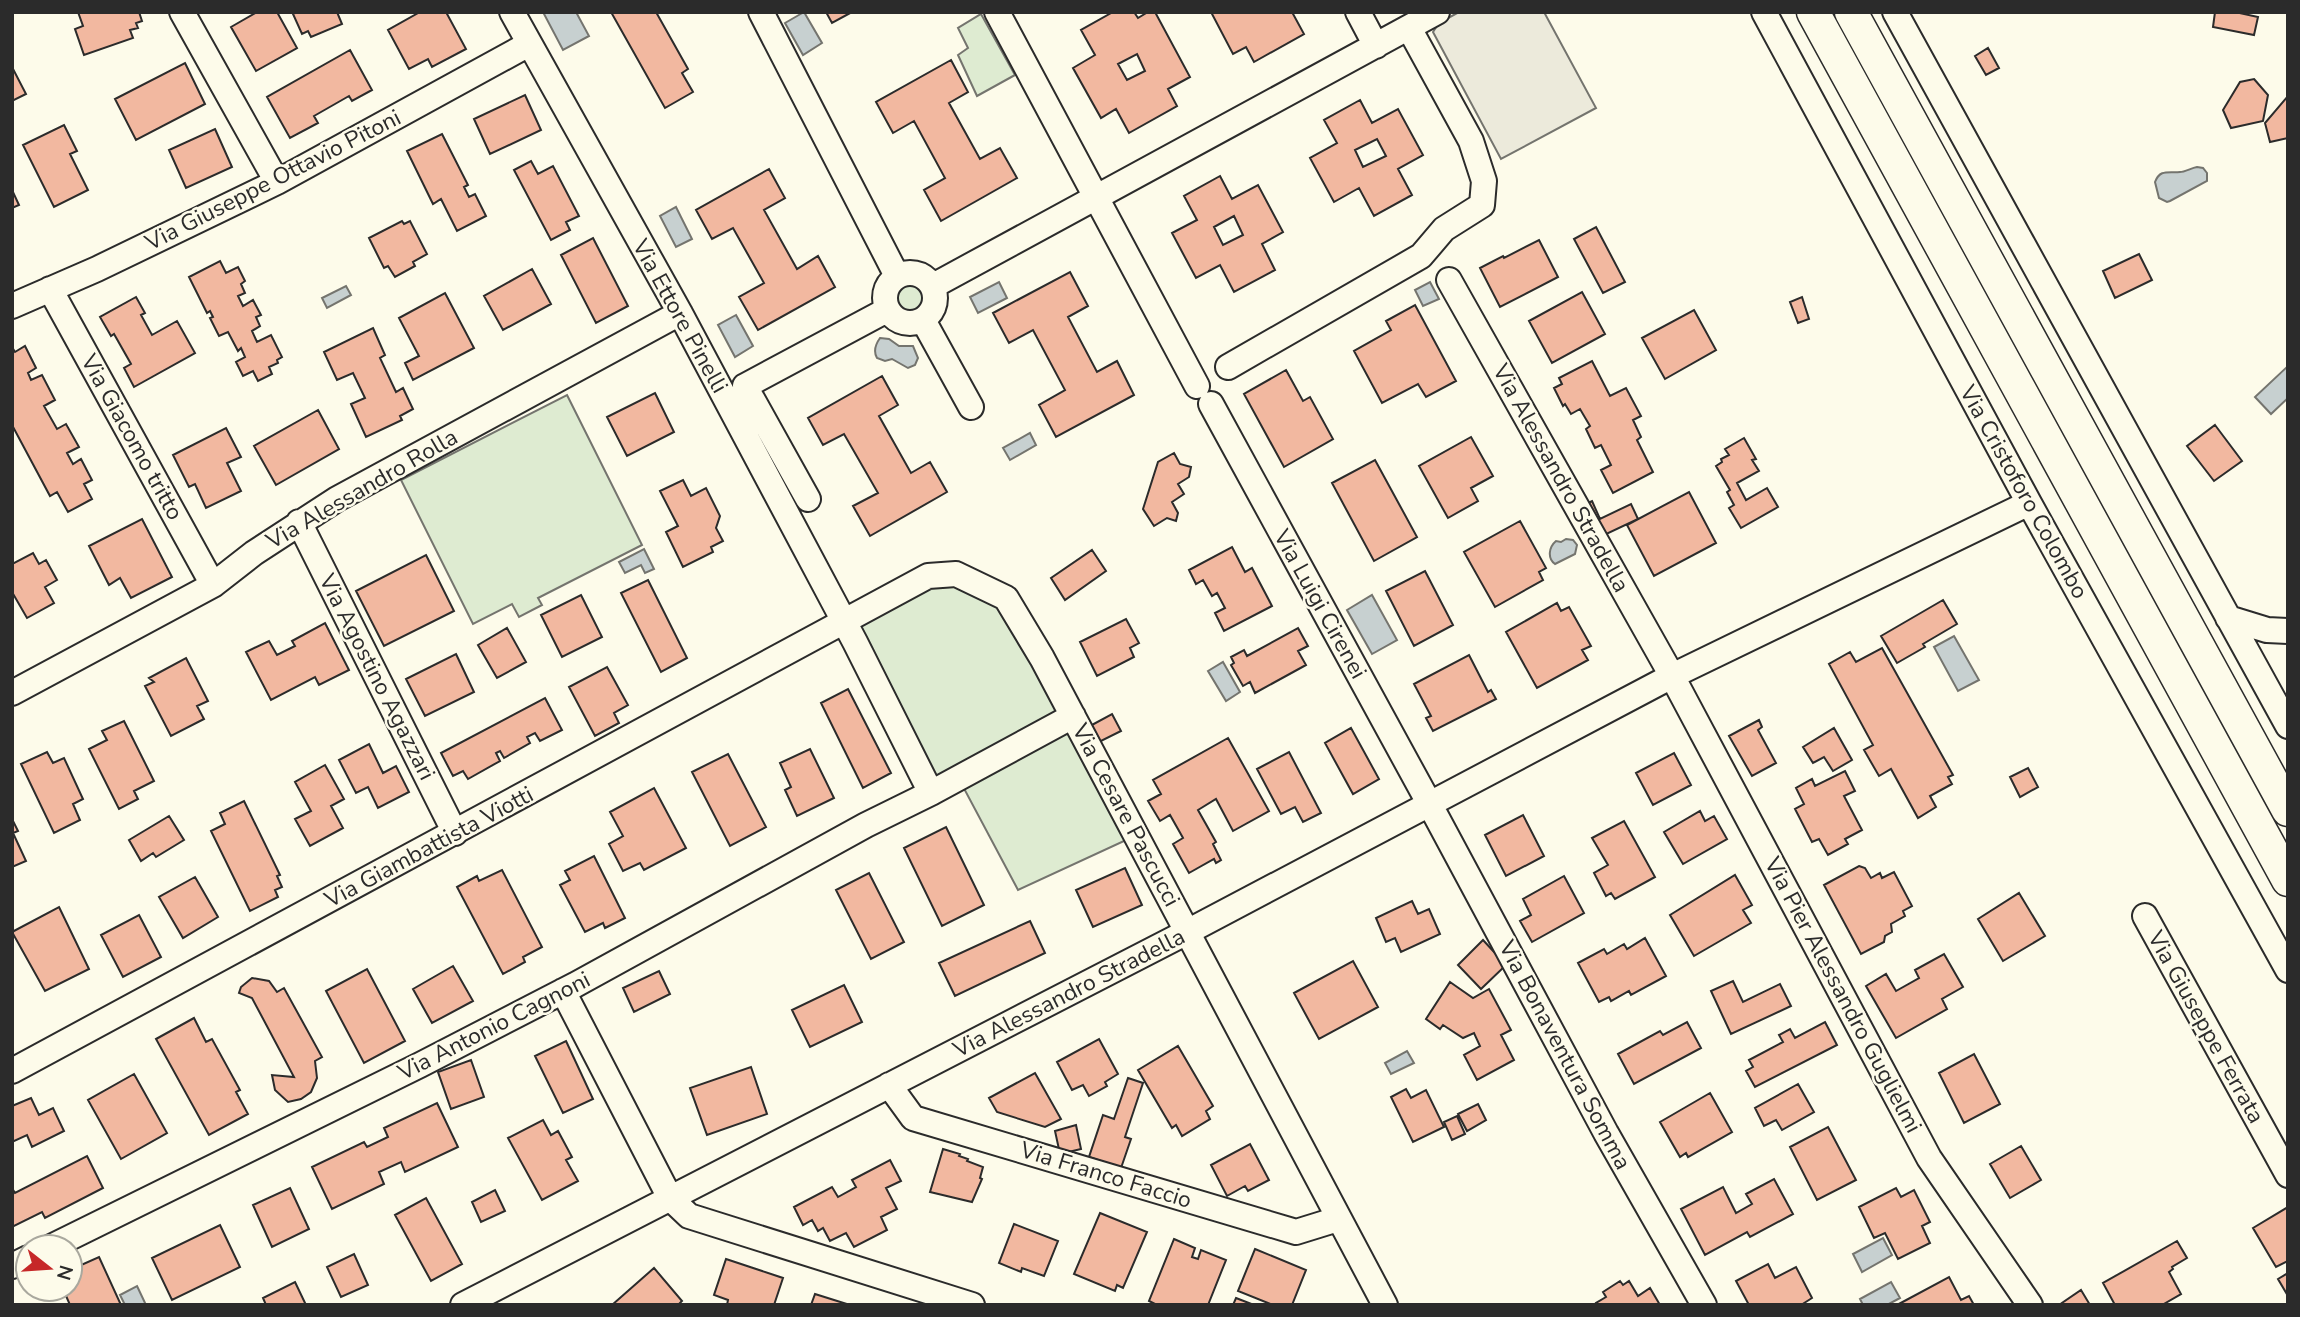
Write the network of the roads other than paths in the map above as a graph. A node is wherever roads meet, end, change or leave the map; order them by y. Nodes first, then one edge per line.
1 (182, 12) edge
2 (512, 12) edge
3 (761, 12) edge
4 (997, 12) edge
5 (1358, 12) edge
6 (1437, 12) edge
7 (1764, 12) edge
8 (1813, 12) edge
9 (1851, 12) edge
10 (1895, 12) edge
11 (1409, 27) junction
12 (529, 44) junction
13 (1376, 46) junction
14 (277, 182) junction
15 (1098, 197) junction
16 (897, 276) junction
17 (1449, 280) dead end
18 (933, 286) junction
19 (50, 289) junction
20 (12, 306) edge
21 (887, 310) junction
22 (680, 313) junction
23 (923, 320) junction
24 (1228, 367) dead end
25 (971, 407) dead end
26 (807, 499) dead end
27 (2029, 503) junction
28 (299, 522) junction
29 (213, 585) junction
30 (2228, 618) junction
31 (845, 621) junction
32 (2288, 631) edge
33 (1672, 676) junction
34 (2288, 691) edge
35 (12, 693) edge
36 (1073, 716) junction
37 (2285, 721) edge
38 (931, 793) junction
39 (1429, 803) junction
40 (2288, 810) edge
41 (455, 833) junction
42 (2288, 880) edge
43 (2145, 916) dead end
44 (1189, 931) junction
45 (2288, 970) edge
46 (563, 992) junction
47 (12, 1071) edge
48 (888, 1085) junction
49 (2288, 1175) edge
50 (670, 1198) junction
51 (1338, 1219) junction
52 (79, 1233) edge
53 (463, 1305) edge
54 (972, 1305) edge
55 (1385, 1305) edge
56 (1704, 1305) edge
57 (2030, 1305) edge

1 - 14 street
2 - 12 street, Via Ettore Pinelli
3 - 16 street
4 - 15 street, Via Luigi Cirenei
5 - 13 street
6 - 11 street
7 - 27 street, Via Cristoforo Colombo
8 - 42 main road, Via Cristoforo Colombo
9 - 40 main road
10 - 30 street
11 - 13 street
11 - 24 street
12 - 14 street, Via Giuseppe Ottavio Pitoni
12 - 22 street, Via Ettore Pinelli
13 - 15 street
14 - 19 street, Via Giuseppe Ottavio Pitoni
15 - 18 street
15 - 39 street, Via Luigi Cirenei
16 - 18 street
16 - 21 street
17 - 33 street, Via Alessandro Stradella
18 - 23 street
19 - 20 street, Via Giuseppe Ottavio Pitoni
19 - 29 street, Via Giacomo tritto
21 - 23 street
21 - 26 street
22 - 28 street, Via Alessandro Rolla
22 - 31 street, Via Ettore Pinelli
23 - 25 street
27 - 33 street, Via Alessandro Stradella
27 - 45 street, Via Cristoforo Colombo
28 - 29 street, Via Alessandro Rolla
28 - 41 street, Via Agostino Agazzari
29 - 35 street, Via Alessandro Rolla
30 - 32 street
30 - 37 street
31 - 36 street, Via Cesare Pascucci
31 - 38 street, Via Ettore Pinelli
31 - 41 street, Via Giambattista Viotti
33 - 39 street, Via Alessandro Stradella
33 - 57 street, Via Pier Alessandro Guglielmi
34 - 37 street
36 - 38 street, Via Antonio Cagnoni
36 - 44 street, Via Cesare Pascucci
38 - 46 street, Via Antonio Cagnoni
39 - 44 street, Via Alessandro Stradella
39 - 56 street, Via Bonaventura Somma
41 - 47 street, Via Giambattista Viotti
43 - 49 street, Via Giuseppe Ferrata
44 - 48 street, Via Alessandro Stradella
44 - 51 street, Via Cesare Pascucci
46 - 50 street
46 - 52 street, Via Antonio Cagnoni
48 - 50 street, Via Alessandro Stradella
48 - 51 street, Via Franco Faccio
50 - 53 street, Via Alessandro Stradella
50 - 54 street
51 - 55 street, Via Cesare Pascucci

